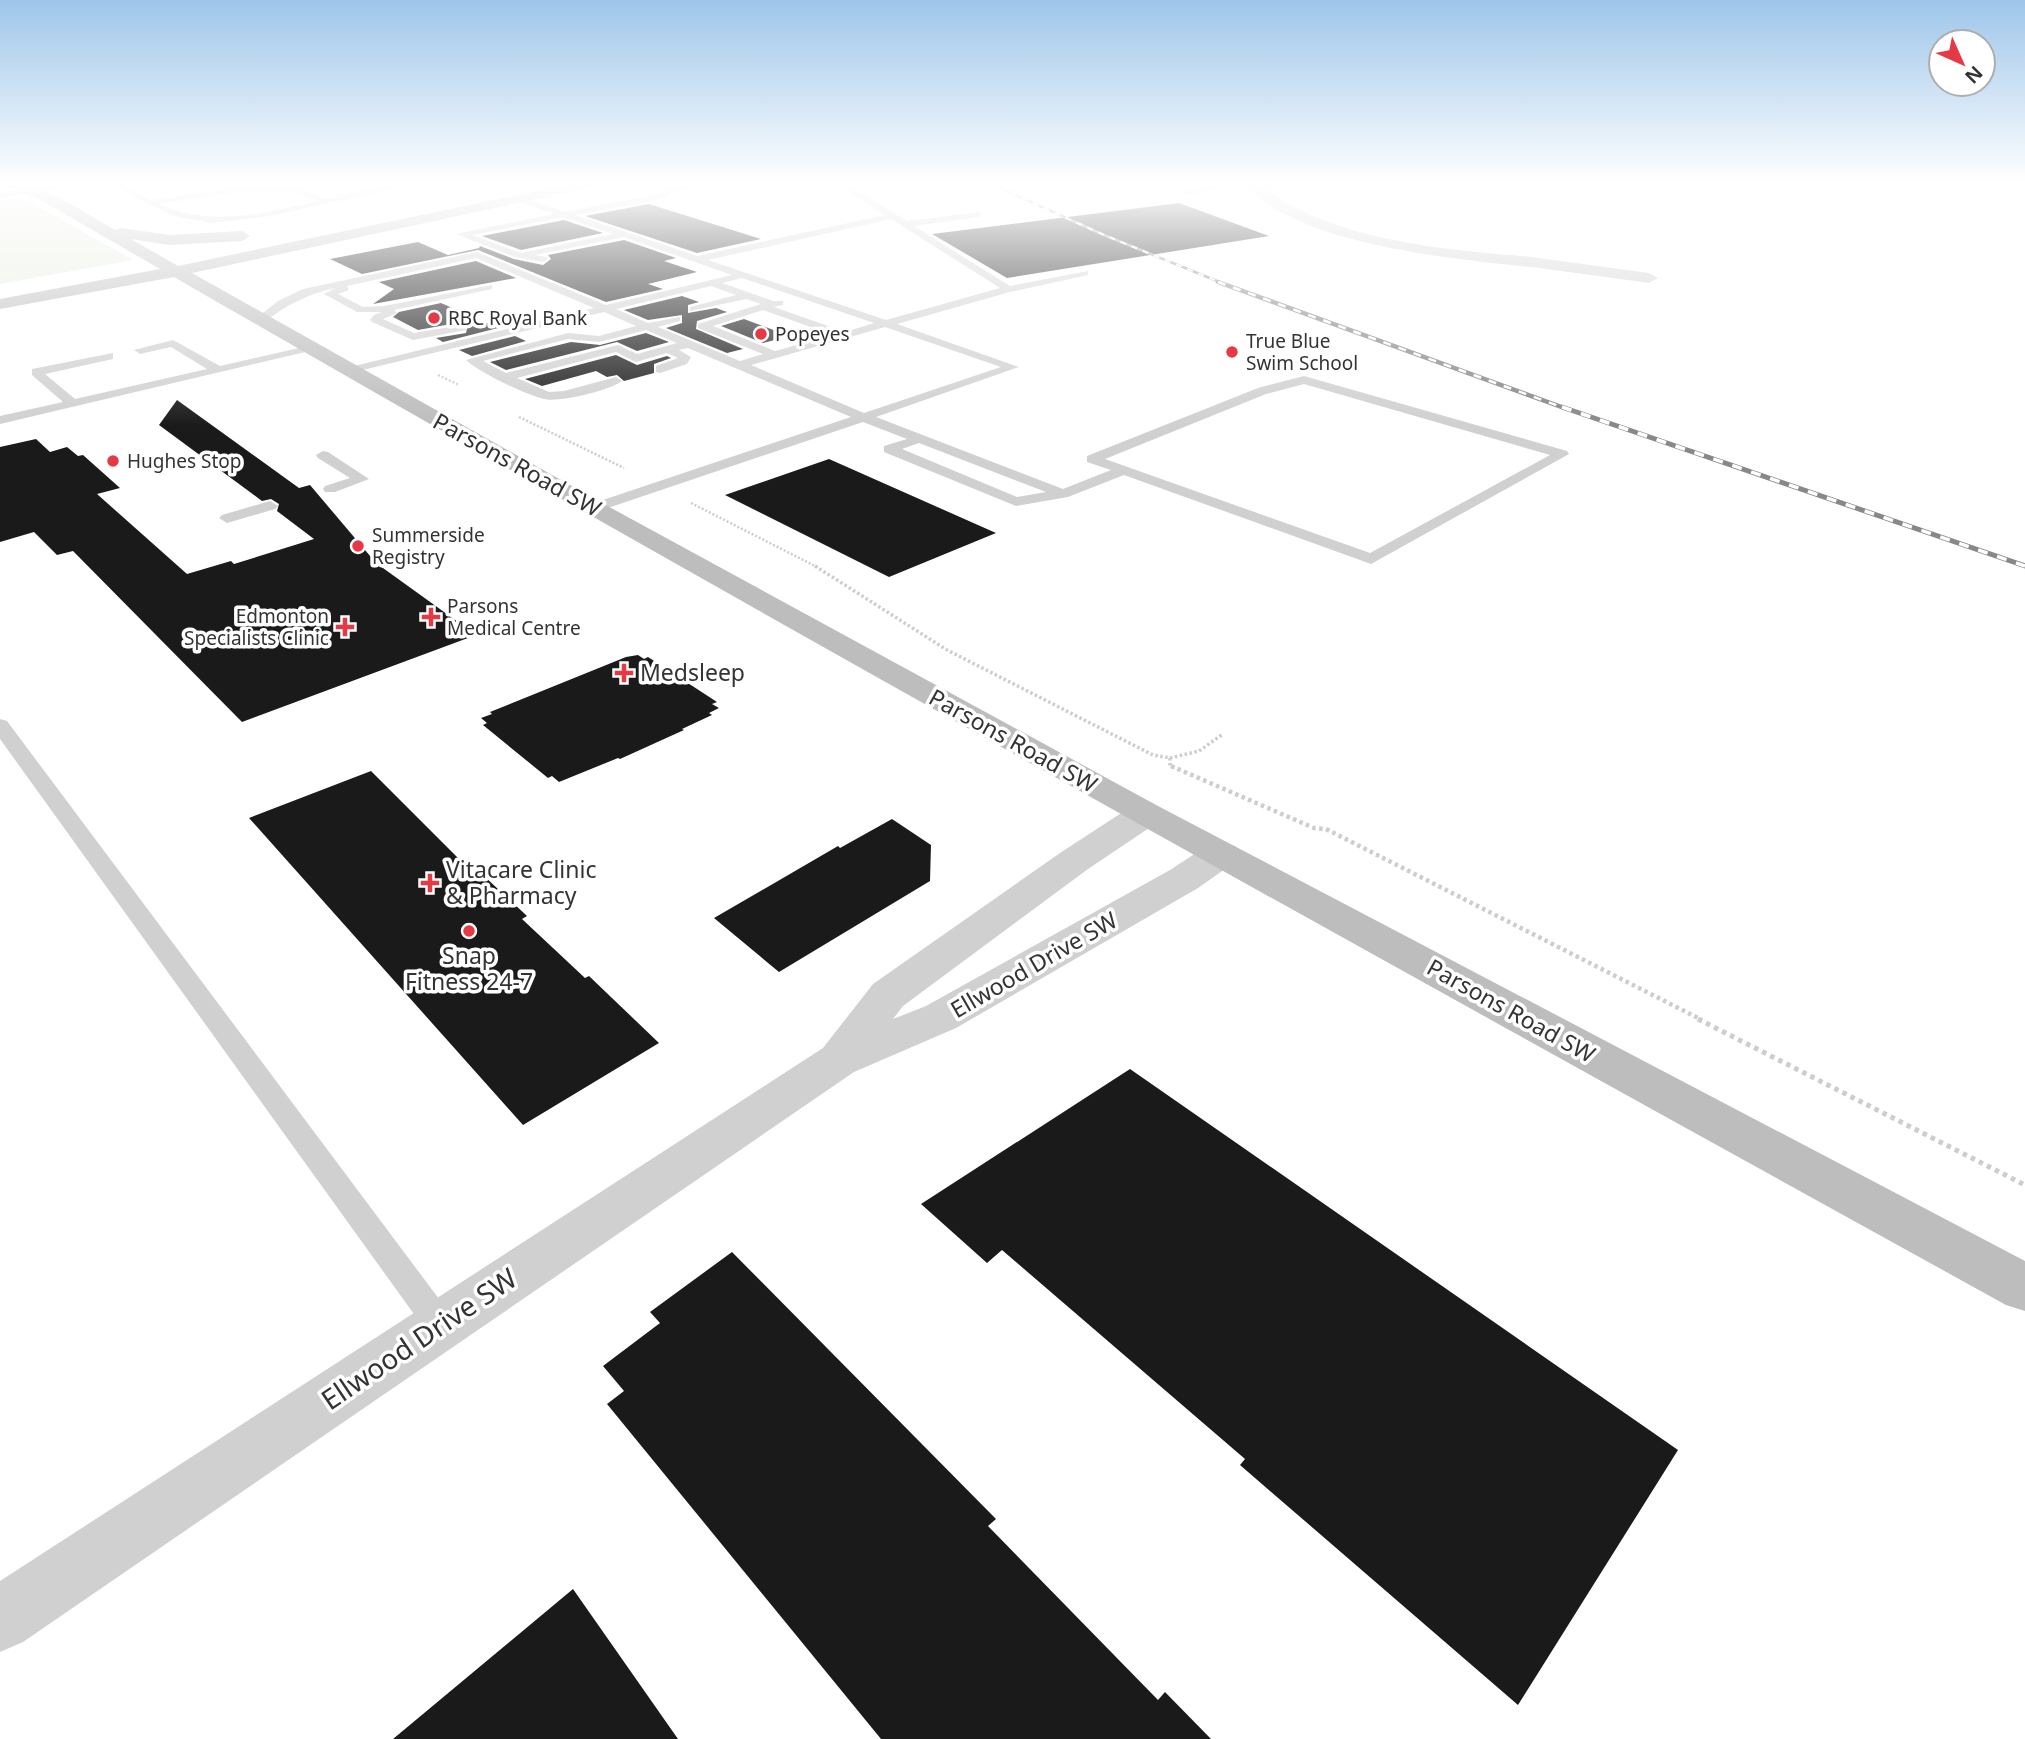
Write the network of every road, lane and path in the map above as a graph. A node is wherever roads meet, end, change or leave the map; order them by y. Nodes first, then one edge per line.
1 (125, 264) edge
2 (139, 264) edge
3 (160, 264) edge
4 (182, 264) edge
5 (209, 264) edge
6 (433, 264) edge
7 (499, 264) edge
8 (711, 264) edge
9 (969, 264) edge
10 (1553, 264) edge
11 (445, 271) dead end
12 (172, 272) junction
13 (1084, 273) dead end
14 (743, 275) junction
15 (1649, 278) dead end
16 (712, 283) junction
17 (0, 288) edge
18 (1008, 289) junction
19 (0, 294) edge
20 (748, 296) junction
21 (804, 296) junction
22 (586, 301) junction
23 (0, 304) edge
24 (563, 306) dead end
25 (770, 306) junction
26 (605, 309) junction
27 (260, 320) junction
28 (639, 323) junction
29 (886, 324) junction
30 (467, 327) dead end
31 (502, 334) junction
32 (844, 335) junction
33 (599, 339) junction
34 (688, 344) junction
35 (557, 348) junction
36 (618, 348) junction
37 (312, 349) junction
38 (667, 349) junction
39 (141, 350) dead end
40 (775, 355) junction
41 (109, 356) dead end
42 (506, 363) junction
43 (559, 363) junction
44 (739, 365) junction
45 (660, 369) dead end
46 (217, 370) junction
47 (350, 371) junction
48 (616, 381) dead end
49 (73, 404) junction
50 (863, 417) junction
51 (0, 420) edge
52 (922, 438) junction
53 (323, 455) dead end
54 (1124, 470) junction
55 (330, 489) dead end
56 (1063, 494) junction
57 (681, 498) dead end
58 (270, 506) dead end
59 (593, 508) junction
60 (227, 518) dead end
61 (0, 725) edge
62 (1223, 734) dead end
63 (1170, 758) junction
64 (1145, 814) junction
65 (1222, 854) junction
66 (838, 1060) junction
67 (2025, 1185) edge
68 (2025, 1288) edge
69 (440, 1325) junction
70 (0, 1619) edge

1 - 17 main road
2 - 19 main road
3 - 12 main road, Parsons Road SW
4 - 12 main road
5 - 12 main road
6 - 27 lane
7 - 22 lane
8 - 14 lane
9 - 18 lane
10 - 15 street
11 - 30 lane
12 - 23 main road
12 - 27 main road, Parsons Road SW
13 - 18 lane
14 - 16 lane
14 - 21 lane
16 - 20 lane
16 - 26 lane
18 - 29 lane
20 - 20 lane
20 - 25 lane
21 - 25 lane
21 - 29 lane
22 - 24 lane
22 - 26 lane
25 - 32 lane
25 - 40 lane
26 - 28 lane
26 - 31 lane
27 - 37 main road, Parsons Road SW
28 - 28 lane
28 - 33 lane
28 - 34 lane
29 - 32 lane
29 - 50 lane
31 - 35 lane
31 - 47 lane
32 - 40 lane
33 - 35 lane
33 - 36 lane
34 - 38 lane
34 - 44 lane
35 - 36 lane
35 - 42 lane
35 - 43 lane
35 - 43 lane
36 - 38 lane
37 - 46 lane
37 - 47 main road, Parsons Road SW
38 - 45 lane
39 - 46 lane
40 - 44 lane
41 - 49 lane
42 - 43 lane
42 - 48 lane
44 - 50 lane
46 - 49 lane
47 - 59 main road, Parsons Road SW
49 - 51 lane
50 - 52 lane
50 - 59 lane
52 - 56 lane
52 - 56 lane
53 - 55 lane
54 - 54 lane
54 - 56 lane
57 - 63 path
58 - 60 lane
59 - 64 main road, Parsons Road SW
61 - 69 lane
62 - 63 path
63 - 67 path
64 - 65 main road, Parsons Road SW
64 - 66 street, Ellwood Drive SW
65 - 66 street, Ellwood Drive SW
65 - 68 main road, Parsons Road SW
66 - 69 street, Ellwood Drive SW
69 - 70 street, Ellwood Drive SW

